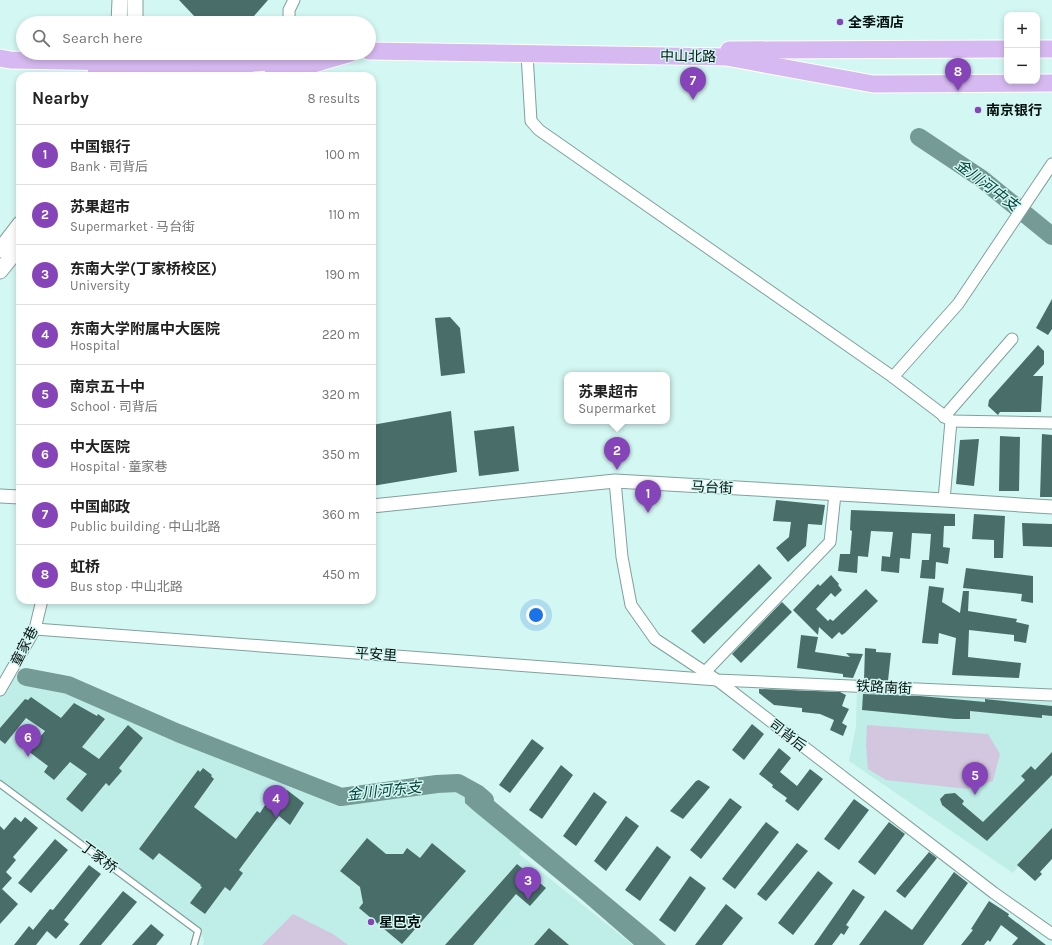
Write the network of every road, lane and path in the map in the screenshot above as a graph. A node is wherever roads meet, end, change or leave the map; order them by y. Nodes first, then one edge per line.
1 (120, 0) edge
2 (136, 0) edge
3 (294, 0) edge
4 (119, 16) edge
5 (135, 16) edge
6 (289, 16) edge
7 (376, 44) edge
8 (1004, 49) edge
9 (1040, 49) edge
10 (1052, 49) edge
11 (376, 51) edge
12 (527, 54) junction
13 (0, 58) edge
14 (273, 60) edge
15 (327, 60) edge
16 (116, 66) edge
17 (135, 66) edge
18 (0, 70) edge
19 (201, 72) edge
20 (286, 72) edge
21 (1052, 83) edge
22 (1052, 164) edge
23 (16, 229) edge
24 (0, 250) edge
25 (16, 251) edge
26 (0, 271) edge
27 (1012, 338) dead end
28 (893, 377) junction
29 (947, 419) junction
30 (1052, 423) edge
31 (615, 482) junction
32 (835, 494) junction
33 (0, 496) edge
34 (16, 497) edge
35 (944, 500) junction
36 (376, 506) edge
37 (1052, 507) edge
38 (41, 604) edge
39 (35, 629) junction
40 (705, 672) junction
41 (717, 680) junction
42 (0, 690) edge
43 (1052, 695) edge
44 (0, 784) edge
45 (1052, 934) edge
46 (194, 945) edge

1 - 4 main road
2 - 5 main road
3 - 6 street
7 - 8 main road, 中山北路
9 - 10 main road
11 - 12 main road, 中山北路
12 - 21 main road, 中山北路
12 - 28 street
13 - 16 main road
14 - 17 main road
15 - 20 main road
16 - 17 main road
16 - 18 main road
17 - 19 main road
22 - 28 street
23 - 24 main road
25 - 26 main road
27 - 29 street
28 - 29 street
29 - 30 street
29 - 35 street
31 - 32 street, 马台街
31 - 36 street, 马台街
31 - 40 street, 司背后
32 - 35 street, 马台街
32 - 40 street
33 - 34 street
35 - 37 street, 马台街
38 - 39 street, 童家巷
39 - 41 street, 平安里
39 - 42 street, 童家巷
40 - 41 street, 司背后
41 - 43 street, 铁路南街
41 - 45 street, 司背后
44 - 46 lane, 丁家桥

